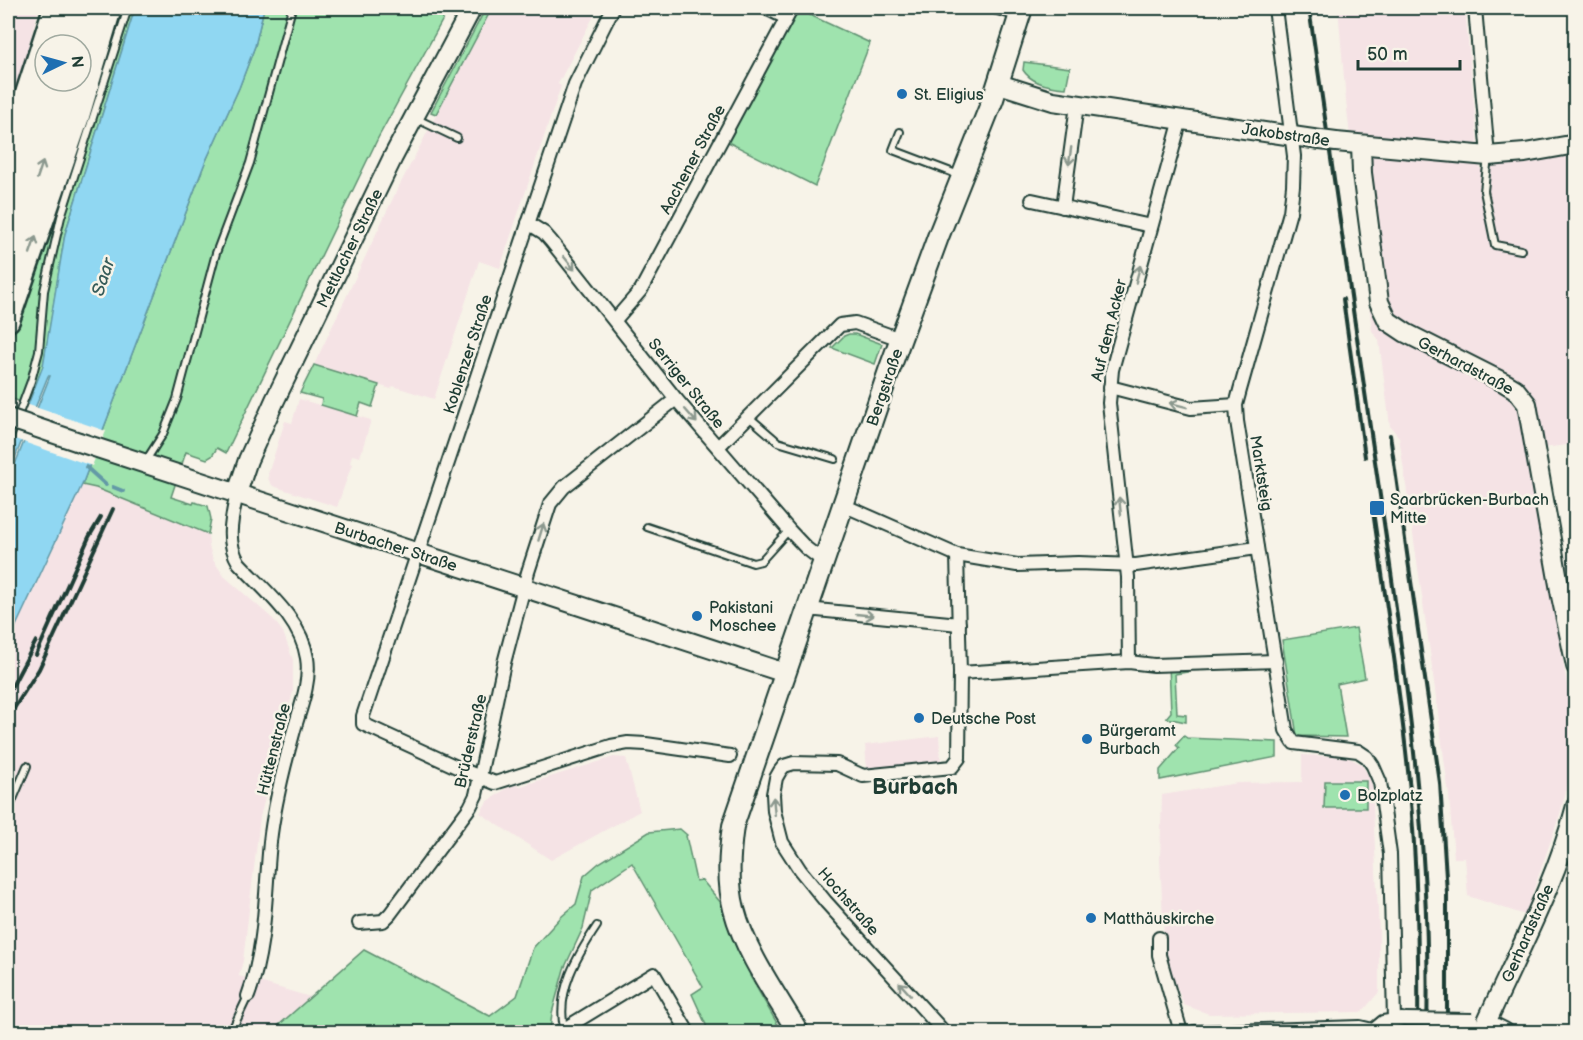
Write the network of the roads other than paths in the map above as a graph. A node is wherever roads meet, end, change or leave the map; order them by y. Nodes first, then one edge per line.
1 (55, 8) edge
2 (72, 8) edge
3 (91, 8) edge
4 (110, 8) edge
5 (128, 8) edge
6 (292, 8) edge
7 (472, 8) edge
8 (613, 8) edge
9 (766, 8) edge
10 (986, 8) edge
11 (1275, 8) edge
12 (1475, 8) edge
13 (789, 13) edge
14 (1020, 13) edge
15 (65, 33) edge
16 (84, 33) edge
17 (999, 84) junction
18 (46, 93) edge
19 (65, 93) edge
20 (1077, 105) junction
21 (414, 117) junction
22 (1181, 119) junction
23 (900, 132) dead end
24 (1292, 136) junction
25 (458, 138) dead end
26 (1575, 144) edge
27 (1361, 145) junction
28 (8, 152) edge
29 (1488, 156) junction
30 (963, 177) junction
31 (1032, 200) dead end
32 (1063, 207) junction
33 (8, 210) edge
34 (528, 223) junction
35 (1151, 226) junction
36 (1521, 250) dead end
37 (8, 265) edge
38 (8, 320) edge
39 (615, 320) junction
40 (900, 339) junction
41 (1110, 387) junction
42 (676, 399) junction
43 (1236, 405) junction
44 (749, 417) junction
45 (8, 418) edge
46 (8, 443) edge
47 (718, 447) junction
48 (835, 459) dead end
49 (145, 462) dead end
50 (237, 494) junction
51 (843, 505) junction
52 (647, 527) dead end
53 (789, 530) junction
54 (1257, 548) junction
55 (418, 553) junction
56 (957, 555) junction
57 (823, 561) junction
58 (1127, 564) junction
59 (524, 588) junction
60 (807, 609) junction
61 (959, 624) junction
62 (1276, 661) junction
63 (1129, 662) junction
64 (1575, 666) edge
65 (785, 673) junction
66 (960, 673) junction
67 (730, 756) dead end
68 (27, 766) dead end
69 (481, 778) junction
70 (1575, 806) edge
71 (8, 811) edge
72 (359, 923) dead end
73 (597, 926) dead end
74 (1158, 938) dead end
75 (248, 996) joint
76 (1399, 1019) junction
77 (1479, 1022) junction
78 (8, 1027) edge
79 (562, 1030) edge
80 (1372, 1031) edge
81 (20, 1032) edge
82 (231, 1032) edge
83 (688, 1032) edge
84 (798, 1032) edge
85 (944, 1032) edge
86 (1181, 1032) edge
87 (1194, 1032) edge
88 (1504, 1032) edge

1 - 28 highway
2 - 15 highway
3 - 16 highway
38 -> 4 highway
5 - 46 lane
6 - 49 lane
7 - 21 street, Mettlacher Straße
8 - 34 street, Koblenzer Straße
9 - 13 street
10 - 14 lane
11 - 24 street, Marktsteig
12 - 29 street
13 - 39 street, Aachener Straße
14 - 17 main road, Bergstraße
17 - 20 street, Jakobstraße
17 - 30 main road, Bergstraße
18 - 33 highway
37 -> 19 highway
20 - 22 street, Jakobstraße
20 -> 32 street
21 - 25 lane
21 - 50 street, Mettlacher Straße
22 - 24 street, Jakobstraße
22 - 35 street, Auf dem Acker
23 - 30 lane
24 - 27 street, Jakobstraße, bridge
24 - 43 street, Marktsteig
26 - 29 street, Jakobstraße
27 - 29 street, Jakobstraße
27 - 64 street, Gerhardstraße
29 - 36 lane
30 - 40 main road, Bergstraße
31 - 32 street
32 - 35 street
34 -> 39 street, Serriger Straße
34 - 55 street, Koblenzer Straße
41 -> 35 street, Auf dem Acker
39 - 42 street, Serriger Straße
40 - 44 street
40 - 51 main road, Bergstraße
43 -> 41 street
58 -> 41 street, Auf dem Acker
42 -> 47 street, Serriger Straße
59 -> 42 street, Brüderstraße
43 - 54 street, Marktsteig
44 - 47 street
44 - 48 lane
45 - 50 street, Burbacher Straße, bridge
47 - 53 street, Serriger Straße
50 - 55 street, Burbacher Straße
50 - 75 street, Hüttenstraße
51 - 56 street
51 - 57 main road, Bergstraße
52 - 53 lane
53 - 57 street, Serriger Straße
54 - 58 street
54 - 62 street, Marktsteig
55 - 59 street, Burbacher Straße
55 - 69 street, Koblenzer Straße
56 - 58 street
56 - 61 street
57 - 60 main road, Bergstraße
58 - 63 street, Auf dem Acker
59 - 65 street, Burbacher Straße
59 - 69 street, Brüderstraße
60 -> 61 street
60 - 65 main road, Bergstraße
61 - 66 street
62 - 63 street
62 - 76 street, Marktsteig
63 - 66 street
65 - 84 main road, Bergstraße
85 -> 66 street, Hochstraße
67 - 69 street
68 - 71 lane
69 - 72 street, Brüderstraße
70 - 77 street, Gerhardstraße
73 - 79 lane
74 - 86 street
75 - 82 lane, Hüttenstraße
76 - 77 street, bridge
76 - 80 street
77 - 88 street
78 - 81 lane
79 - 83 street
80 - 87 street

